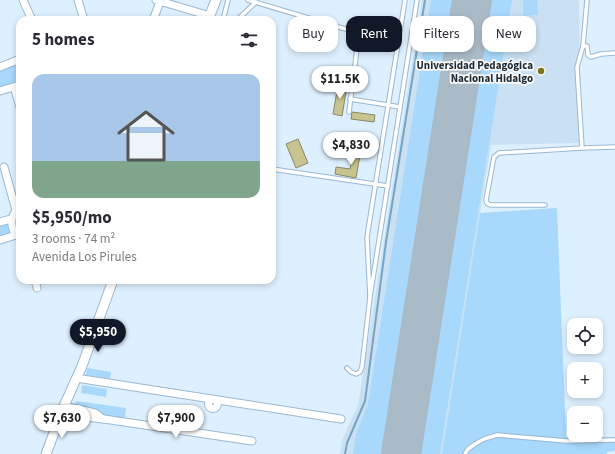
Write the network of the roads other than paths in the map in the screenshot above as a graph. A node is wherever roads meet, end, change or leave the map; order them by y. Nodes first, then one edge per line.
1 (23, 0) edge
2 (78, 0) edge
3 (216, 0) edge
4 (228, 0) edge
5 (248, 0) edge
6 (405, 0) edge
7 (417, 0) edge
8 (587, 0) edge
9 (158, 1) edge
10 (256, 2) junction
11 (30, 16) edge
12 (83, 16) edge
13 (154, 16) edge
14 (203, 16) edge
15 (210, 16) edge
16 (223, 16) edge
17 (241, 16) edge
18 (583, 46) junction
19 (615, 53) edge
20 (16, 61) edge
21 (0, 67) edge
22 (16, 86) edge
23 (0, 91) edge
24 (350, 100) junction
25 (388, 105) junction
26 (400, 107) junction
27 (349, 112) dead end
28 (615, 147) edge
29 (582, 148) junction
30 (4, 166) dead end
31 (276, 170) edge
32 (376, 184) junction
33 (388, 186) junction
34 (16, 203) edge
35 (544, 205) dead end
36 (16, 212) edge
37 (11, 219) junction
38 (0, 222) edge
39 (16, 233) edge
40 (16, 236) edge
41 (0, 240) edge
42 (113, 284) edge
43 (370, 297) junction
44 (347, 368) dead end
45 (76, 378) junction
46 (64, 406) junction
47 (59, 417) junction
48 (104, 419) junction
49 (341, 419) dead end
50 (615, 440) edge
51 (252, 441) dead end
52 (46, 454) edge
53 (465, 454) edge

1 - 11 street
2 - 12 street
3 - 15 street
4 - 16 lane
5 - 10 lane
6 - 25 lane
7 - 26 lane
8 - 18 lane
9 - 13 street
9 - 14 street
10 - 17 lane
10 - 24 lane
18 - 19 lane
18 - 29 lane
20 - 21 street
22 - 23 street
24 - 25 lane
24 - 27 lane
25 - 26 lane
25 - 32 lane
26 - 33 lane
28 - 29 lane
29 - 35 lane
30 - 34 street
31 - 32 lane
32 - 33 lane
32 - 43 lane
33 - 43 lane
36 - 37 street
37 - 38 street
37 - 39 street
40 - 41 street
42 - 45 street
43 - 44 lane
45 - 46 street
45 - 49 street
46 - 47 street
46 - 48 street
47 - 48 street
47 - 52 street
48 - 51 street
50 - 53 lane

